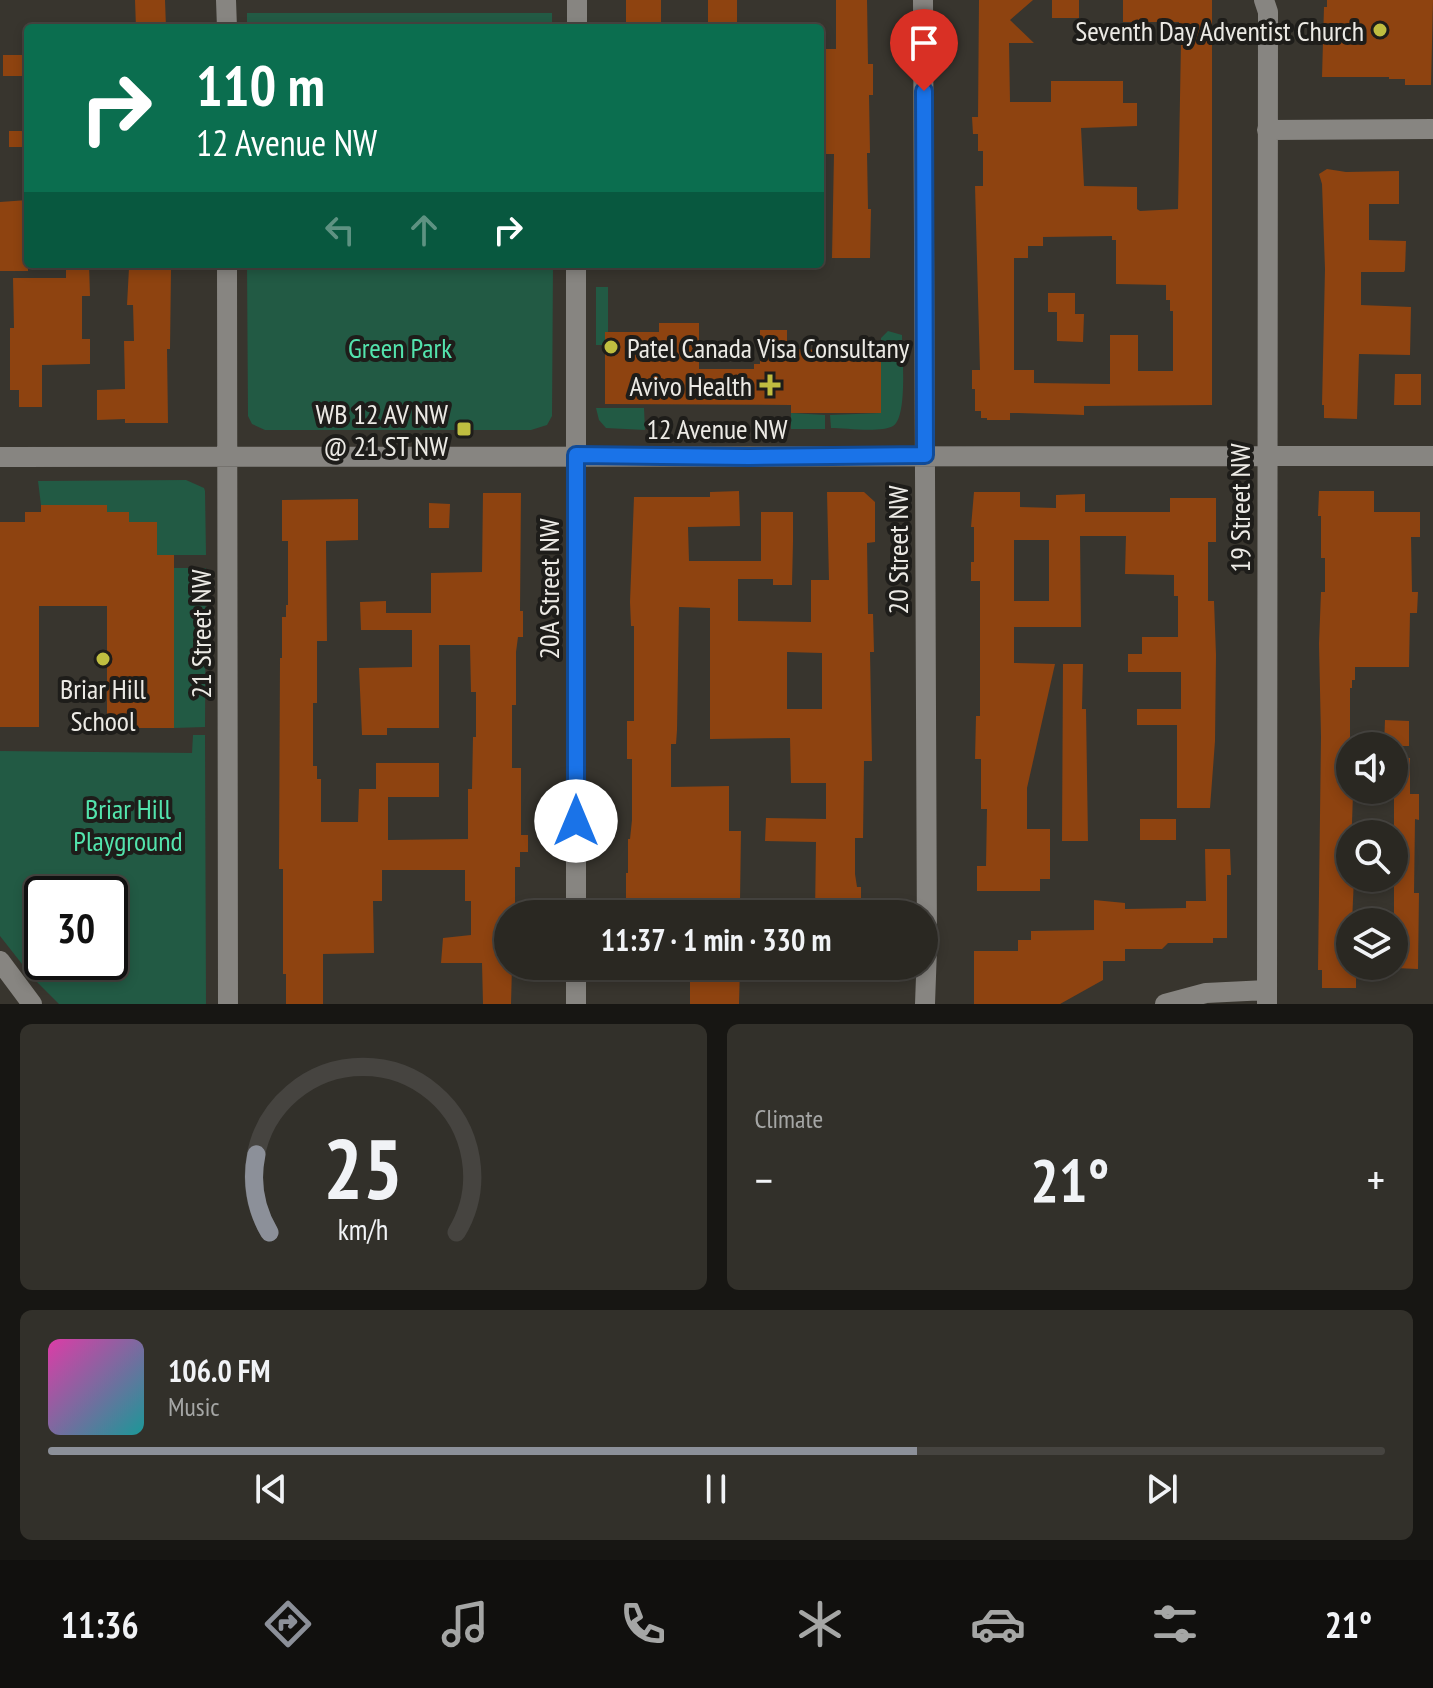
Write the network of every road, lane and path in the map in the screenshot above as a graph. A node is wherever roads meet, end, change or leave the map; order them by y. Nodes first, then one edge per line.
1 (226, 0) edge
2 (577, 0) edge
3 (923, 0) edge
4 (1269, 4) edge
5 (227, 24) edge
6 (577, 24) edge
7 (1433, 129) edge
8 (1267, 130) junction
9 (227, 268) edge
10 (576, 268) edge
11 (227, 455) junction
12 (576, 455) junction
13 (925, 455) junction
14 (1268, 456) junction
15 (1433, 456) edge
16 (0, 457) edge
17 (576, 900) edge
18 (0, 961) edge
19 (576, 980) edge
20 (1267, 997) edge
21 (32, 1004) edge
22 (228, 1004) edge
23 (576, 1004) edge
24 (925, 1004) edge
25 (1165, 1004) edge

1 - 5 street
2 - 6 street
3 - 13 street, 20 Street NW
4 - 8 street, 19 Street NW
7 - 8 street
8 - 14 street, 19 Street NW
9 - 11 street, 21 Street NW
10 - 12 street, 20A Street NW
11 - 12 street, 12 Avenue NW
11 - 16 street, 12 Avenue NW
11 - 22 street, 21 Street NW
12 - 13 street, 12 Avenue NW
12 - 17 street, 20A Street NW
13 - 14 street, 12 Avenue NW
13 - 24 street, 20 Street NW
14 - 15 street, 12 Avenue NW
14 - 20 street, 19 Street NW
18 - 21 street
19 - 23 street
20 - 25 street

